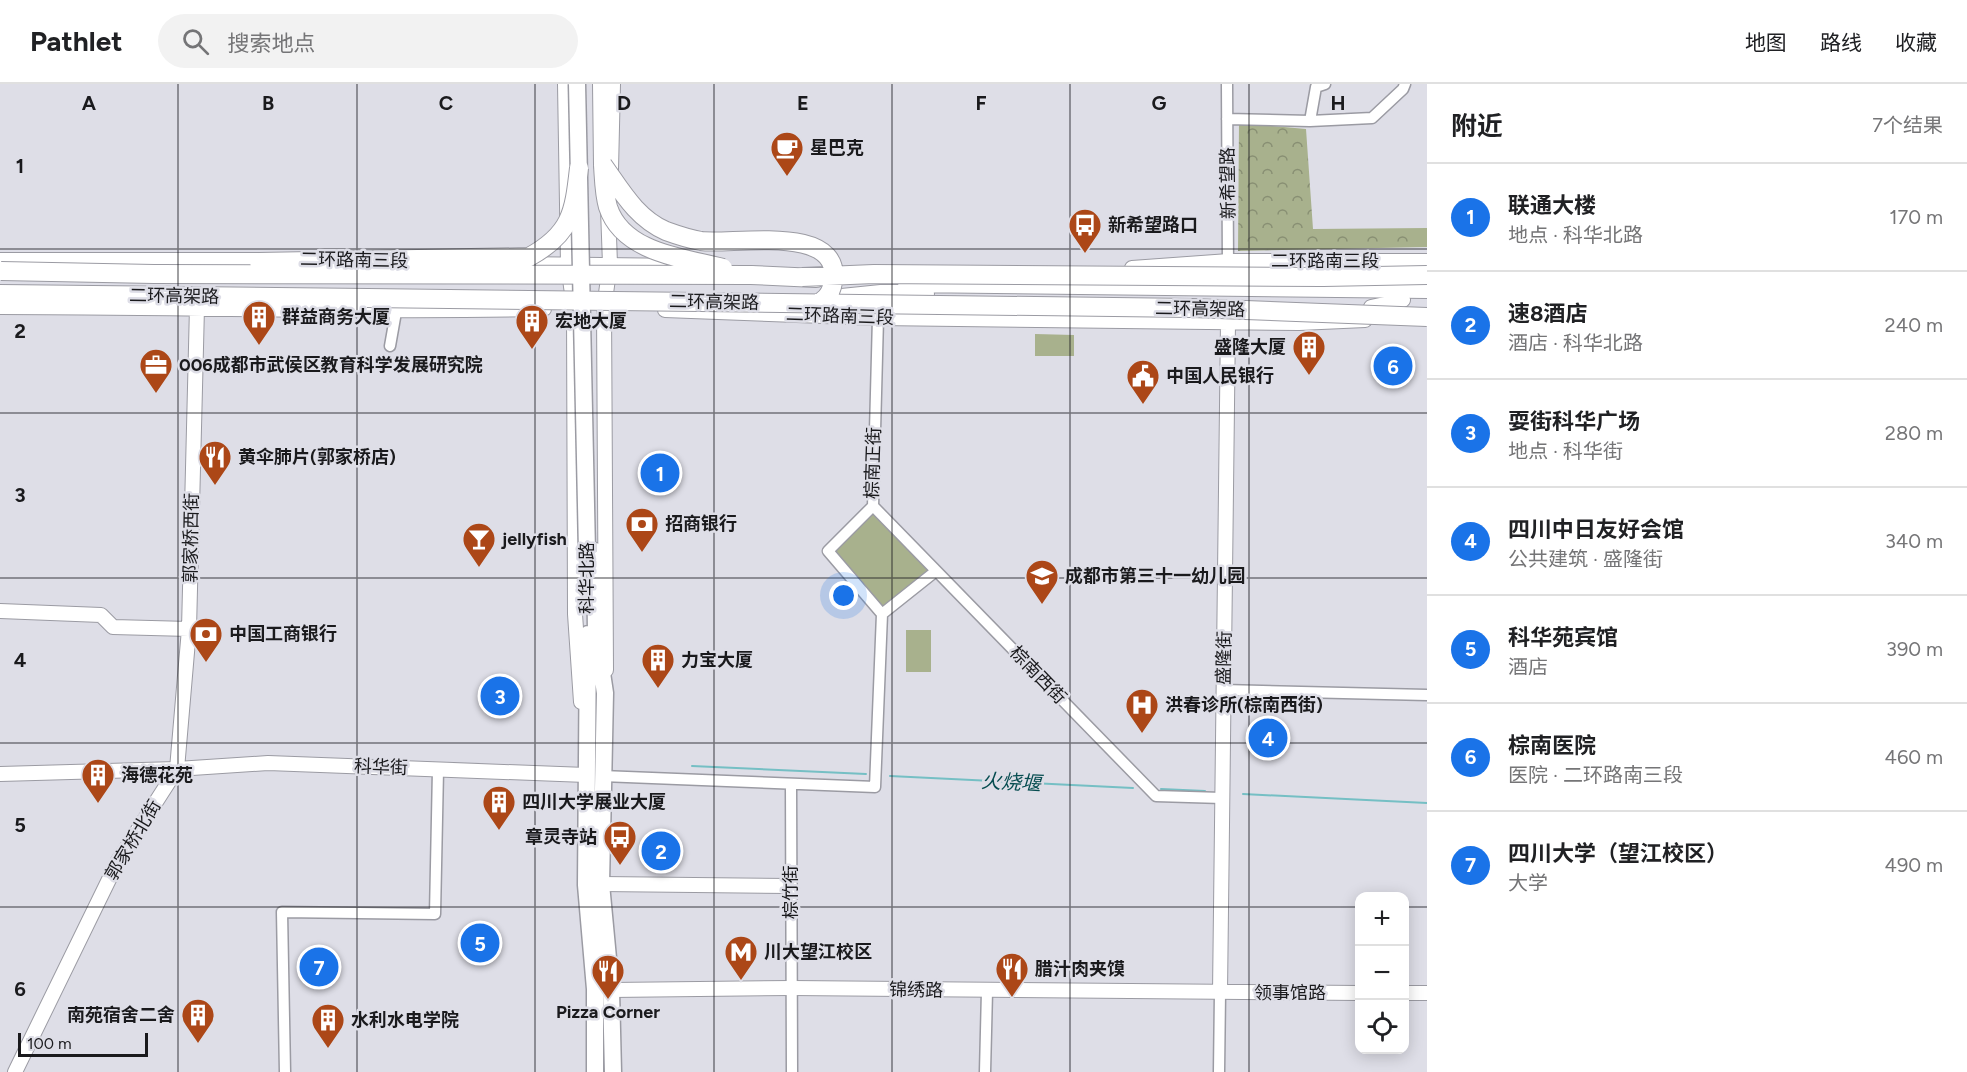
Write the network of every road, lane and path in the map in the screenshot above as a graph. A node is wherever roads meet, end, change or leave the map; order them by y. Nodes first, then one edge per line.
1 (565, 84) edge
2 (577, 84) edge
3 (588, 84) edge
4 (602, 84) edge
5 (613, 84) edge
6 (1227, 84) edge
7 (1325, 84) edge
8 (1405, 84) edge
9 (1227, 119) junction
10 (1310, 121) junction
11 (603, 165) junction
12 (579, 168) junction
13 (0, 260) edge
14 (1228, 261) junction
15 (1427, 261) edge
16 (1330, 262) junction
17 (610, 264) junction
18 (568, 265) junction
19 (0, 271) edge
20 (154, 274) junction
21 (1057, 274) junction
22 (751, 275) junction
23 (1427, 275) edge
24 (802, 277) junction
25 (1227, 282) junction
26 (1427, 289) edge
27 (0, 294) edge
28 (1343, 294) junction
29 (1402, 294) junction
30 (367, 298) junction
31 (790, 303) junction
32 (0, 307) edge
33 (1371, 307) junction
34 (1427, 307) edge
35 (197, 308) junction
36 (574, 308) junction
37 (604, 308) junction
38 (396, 312) junction
39 (878, 318) junction
40 (1228, 322) junction
41 (390, 346) dead end
42 (873, 506) junction
43 (591, 552) junction
44 (936, 571) junction
45 (0, 611) edge
46 (882, 615) junction
47 (189, 630) junction
48 (1223, 690) junction
49 (605, 693) junction
50 (1427, 695) edge
51 (585, 740) junction
52 (177, 769) junction
53 (438, 770) junction
54 (0, 774) edge
55 (594, 776) junction
56 (791, 784) junction
57 (1222, 798) junction
58 (601, 884) junction
59 (790, 886) junction
60 (792, 988) junction
61 (611, 990) junction
62 (987, 991) junction
63 (1220, 993) junction
64 (1355, 993) edge
65 (1409, 993) edge
66 (1427, 993) edge
67 (15, 1072) edge
68 (285, 1072) edge
69 (595, 1072) edge
70 (613, 1072) edge
71 (792, 1072) edge
72 (985, 1072) edge
73 (1219, 1072) edge

1 - 18 main road
2 - 12 main road, 科华北路, bridge
3 - 43 main road, bridge
4 - 11 highway
5 - 17 main road
6 - 9 street, 新希望路
7 - 10 street
8 - 10 street
9 - 10 street
9 - 14 street, 新希望路
11 - 22 highway, bridge
11 - 30 highway, bridge
12 - 20 highway, bridge
12 - 43 main road, 科华北路, bridge
13 - 18 main road, 二环路南三段
14 - 16 main road, 二环路南三段
14 - 21 main road, 二环路南三段
14 - 25 street, 新希望路
15 - 16 main road, 二环路南三段
16 - 29 main road
17 - 18 main road, 二环路南三段
17 - 21 main road, 二环路南三段
17 - 37 main road
18 - 36 main road
19 - 20 highway, 二环高架路, bridge
20 - 22 highway, 二环高架路, bridge
21 - 25 main road
22 - 24 highway, 二环高架路
23 - 24 highway, 二环高架路, bridge
24 - 28 highway, bridge
25 - 29 main road
26 - 29 highway
27 - 30 highway, 二环高架路
28 - 29 highway
28 - 31 highway, bridge
29 - 33 main road
29 - 34 highway
30 - 31 highway, 二环高架路, bridge
31 - 34 highway, 二环高架路, bridge
32 - 35 main road, 二环路南三段
33 - 34 main road
33 - 40 main road
34 - 40 main road, 二环路南三段
35 - 38 main road, 二环路南三段
35 - 47 main road, 郭家桥西街
36 - 37 main road, 二环路南三段
36 - 38 main road, 二环路南三段
36 - 51 main road
37 - 39 main road, 二环路南三段
37 - 49 main road
38 - 41 street
39 - 40 main road, 二环路南三段
39 - 42 street, 棕南正街
40 - 48 main road, 盛隆街
42 - 44 street, 棕南西街
42 - 46 street, 棕南正街
43 - 49 main road, 科华北路
43 - 51 main road, 科华北路
44 - 46 street
44 - 57 street, 棕南西街
45 - 47 main road
46 - 56 street
47 - 52 main road, 郭家桥西街
48 - 50 street
48 - 57 main road, 盛隆街
49 - 55 main road, 科华北路
51 - 55 main road, 科华北路
52 - 53 main road, 科华街
52 - 54 main road, 郭家桥北街
52 - 67 main road, 郭家桥北街
53 - 55 main road, 科华街
53 - 68 street
55 - 56 street
55 - 58 main road, 科华北路
55 - 69 main road, 科华北路
56 - 59 street, 棕竹街
57 - 63 main road, 盛隆街
58 - 59 main road
58 - 61 main road, 科华北路
59 - 60 street, 棕竹街
60 - 61 main road, 锦绣路
60 - 62 main road, 锦绣路
60 - 71 street, 棕竹街
61 - 70 main road, 科华北路
62 - 63 main road, 锦绣路
62 - 72 street
63 - 64 main road, 领事馆路
63 - 73 street
65 - 66 main road

